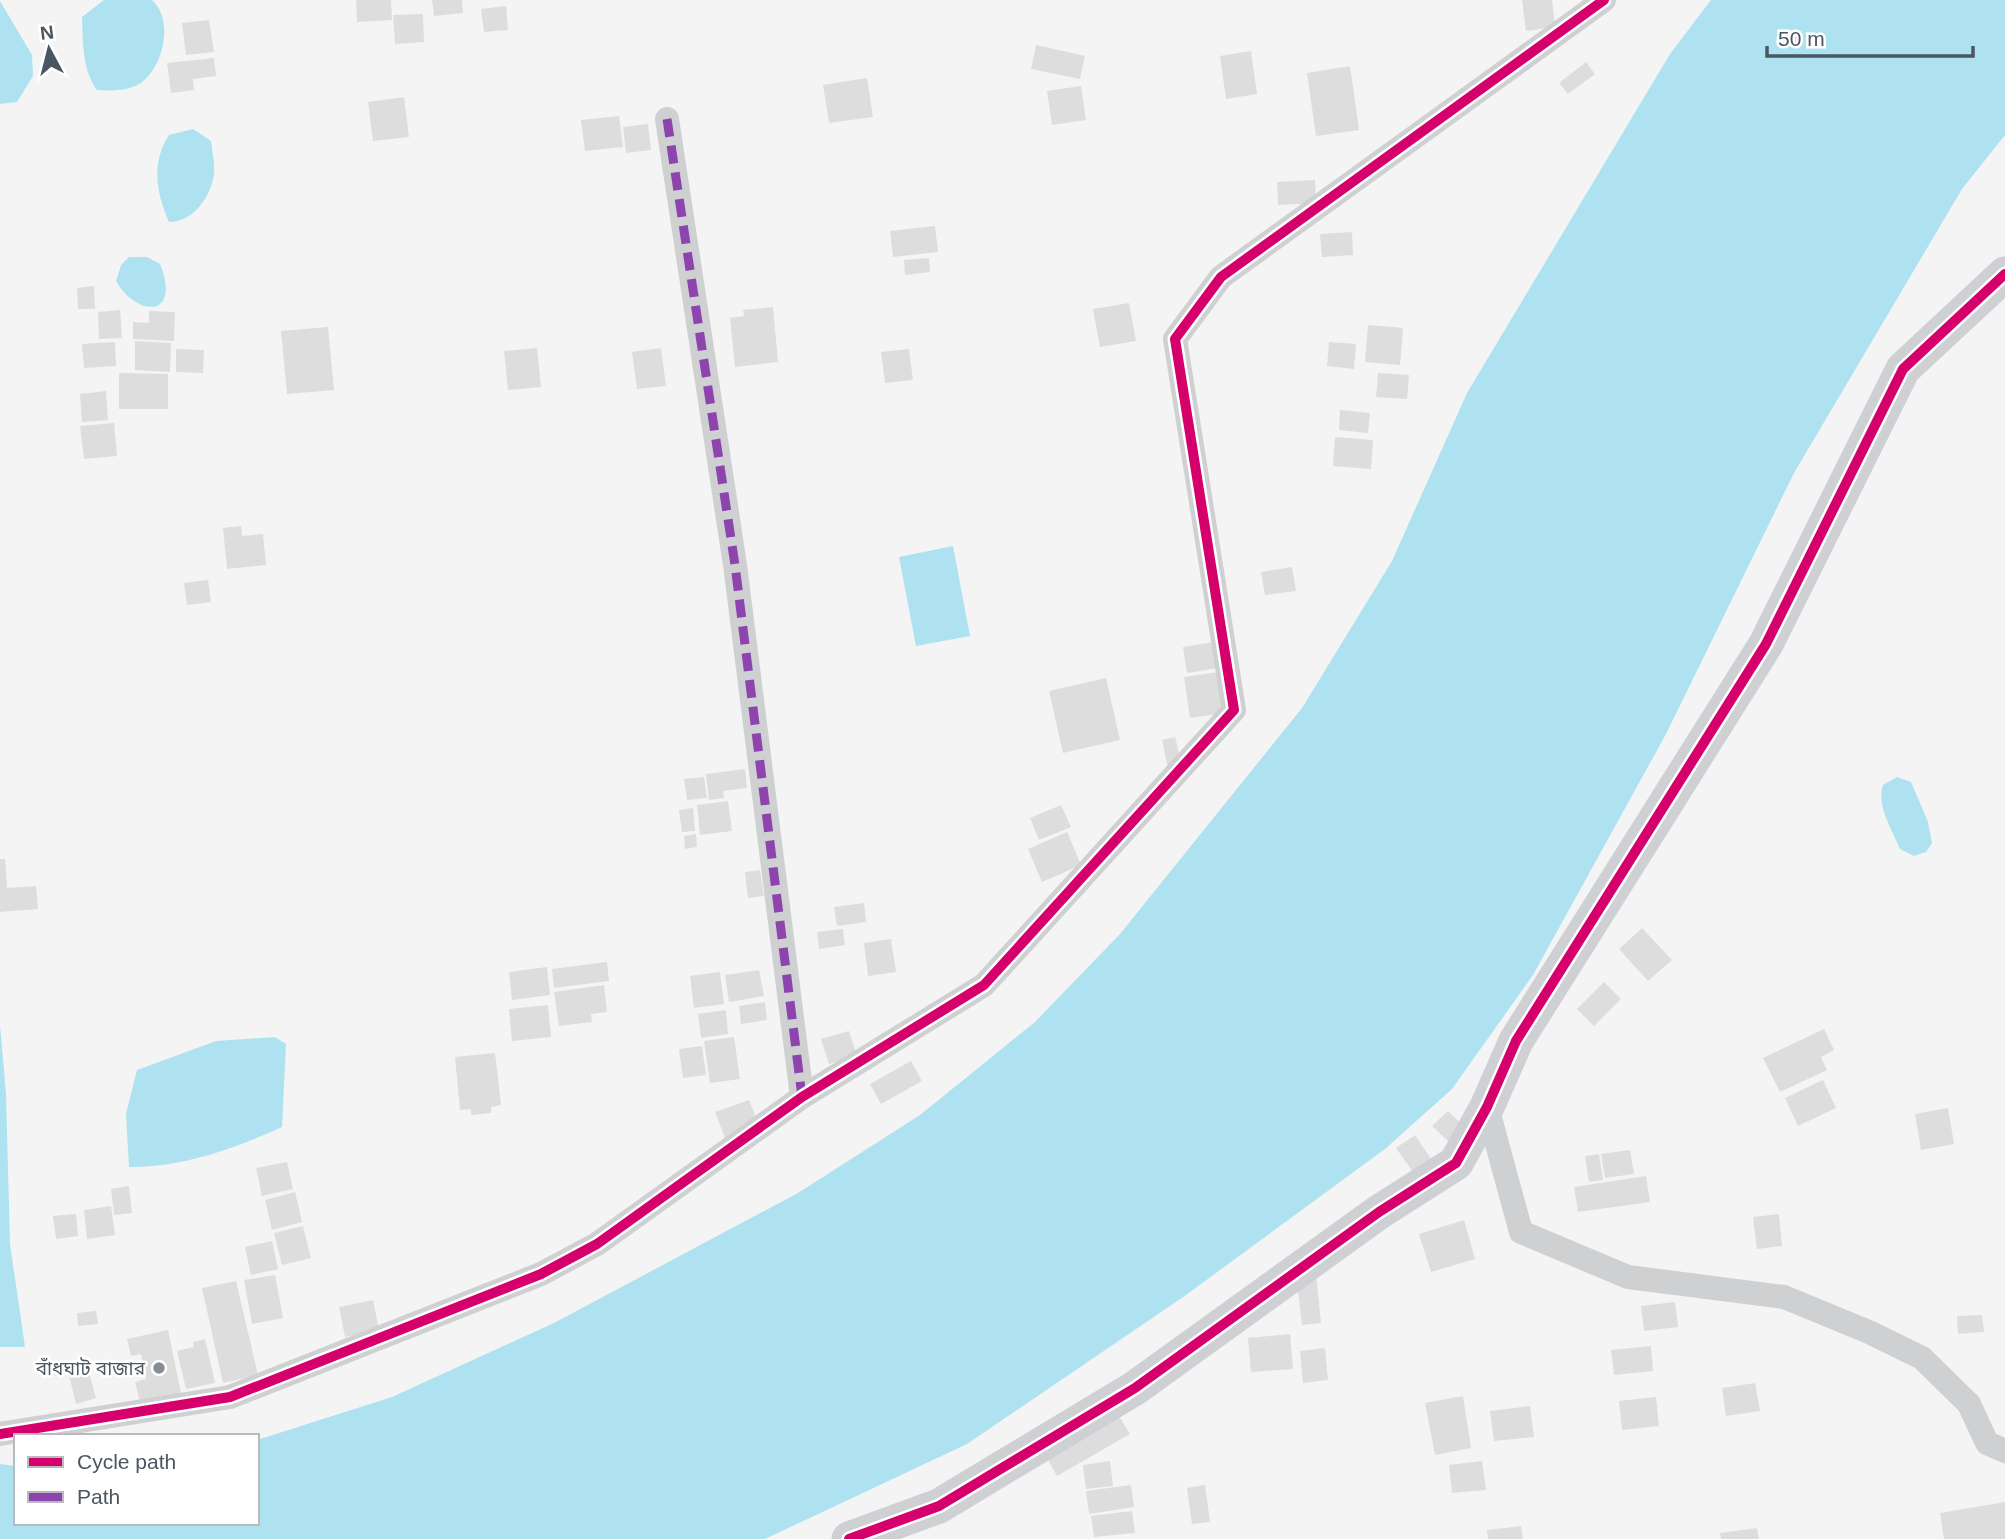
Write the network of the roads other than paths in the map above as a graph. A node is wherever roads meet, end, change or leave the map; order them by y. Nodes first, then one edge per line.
1 (1604, 0) edge
2 (667, 119) dead end
3 (2005, 274) edge
4 (802, 1097) junction
5 (1487, 1107) junction
6 (0, 1434) edge
7 (2005, 1451) edge
8 (849, 1539) edge

1 - 4 street
2 - 4 street
3 - 5 street
4 - 6 street
5 - 7 street
5 - 8 street

